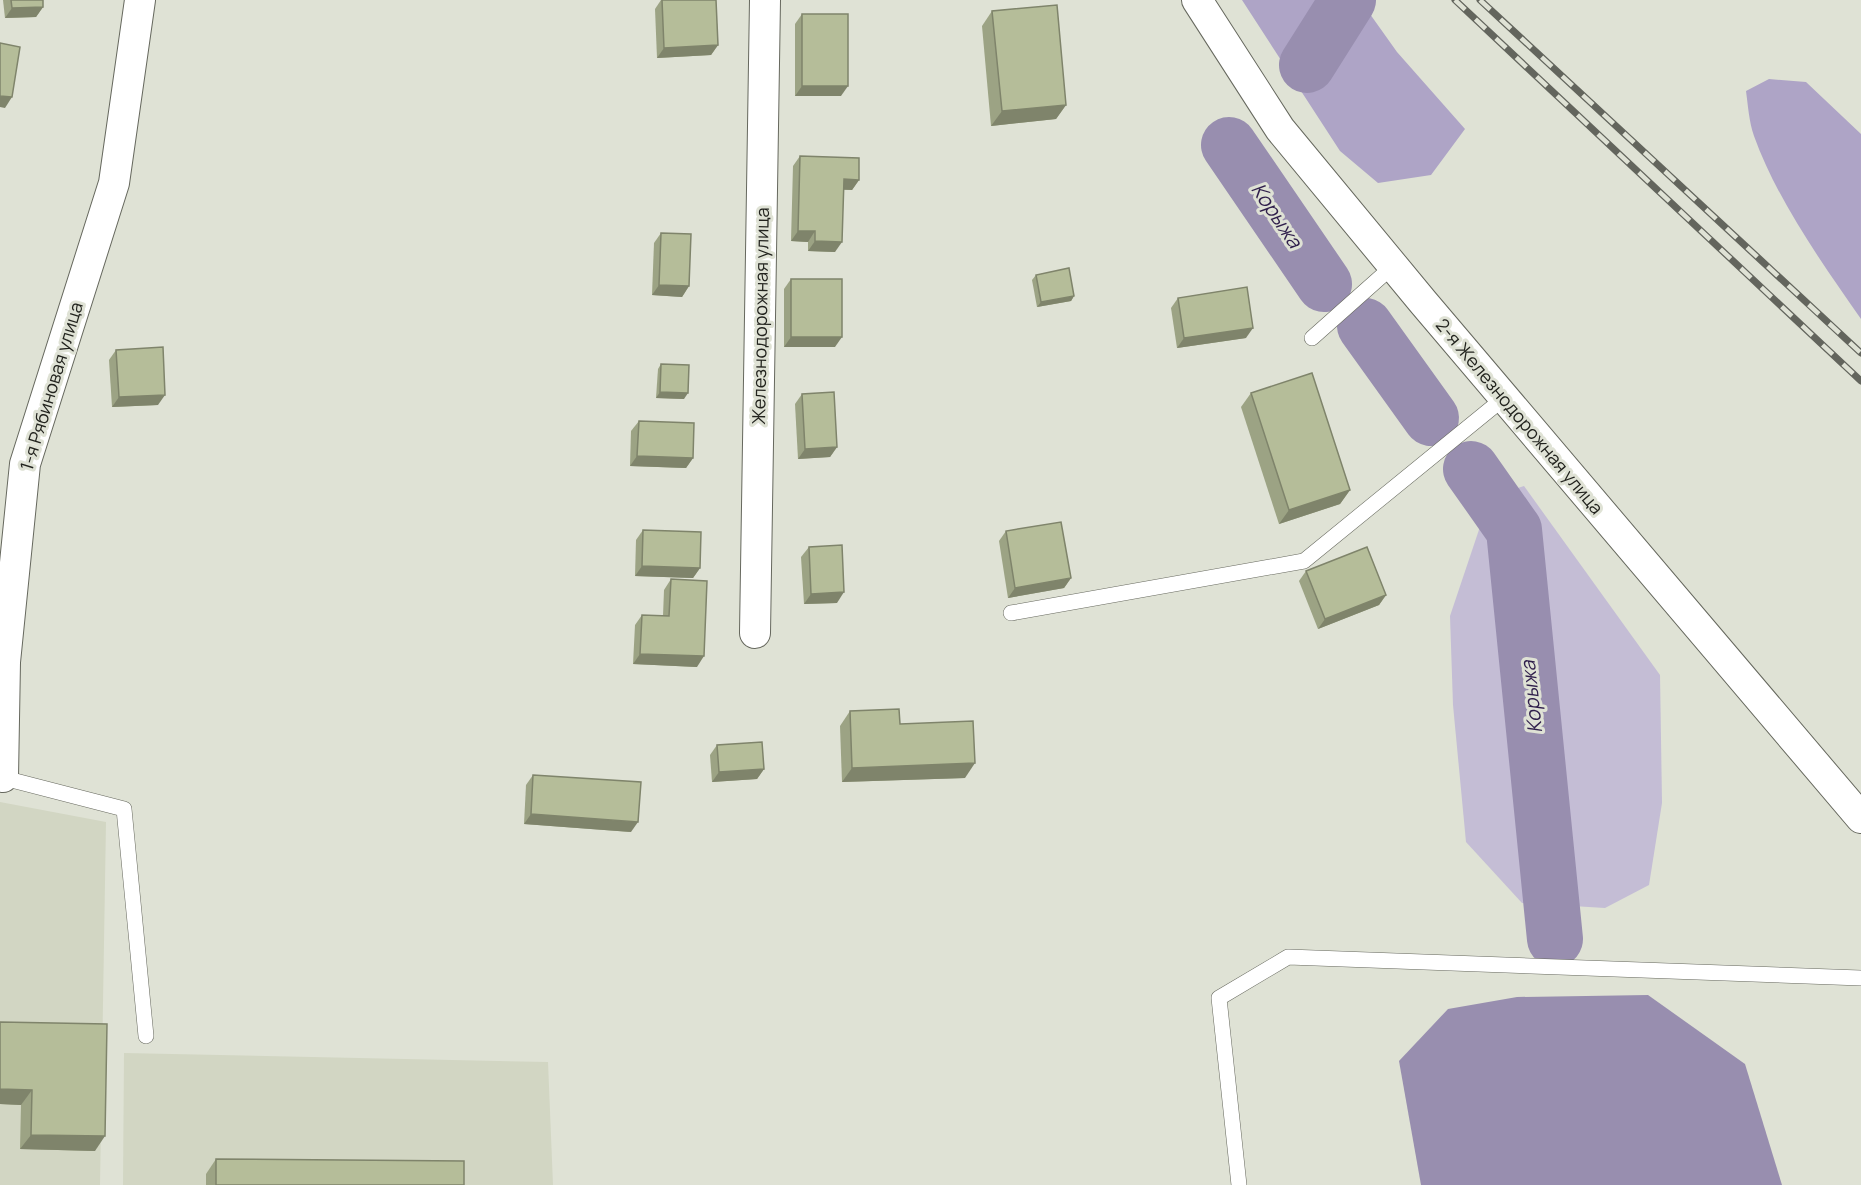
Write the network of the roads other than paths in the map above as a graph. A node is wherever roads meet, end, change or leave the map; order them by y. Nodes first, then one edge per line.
1 (140, 0) edge
2 (765, 0) edge
3 (1197, 0) edge
4 (1393, 266) junction
5 (1312, 338) dead end
6 (1504, 398) junction
7 (1011, 613) dead end
8 (755, 633) dead end
9 (1, 777) edge
10 (1861, 818) edge
11 (1861, 978) edge
12 (146, 1036) dead end
13 (1239, 1185) edge

1 - 9 street, 1-я Рябиновая улица
2 - 8 street, Железнодорожная улица
3 - 4 street, 2-я Железнодорожная улица
4 - 5 lane
4 - 6 street, 2-я Железнодорожная улица
6 - 7 lane
6 - 10 street, 2-я Железнодорожная улица
9 - 12 lane
11 - 13 lane

